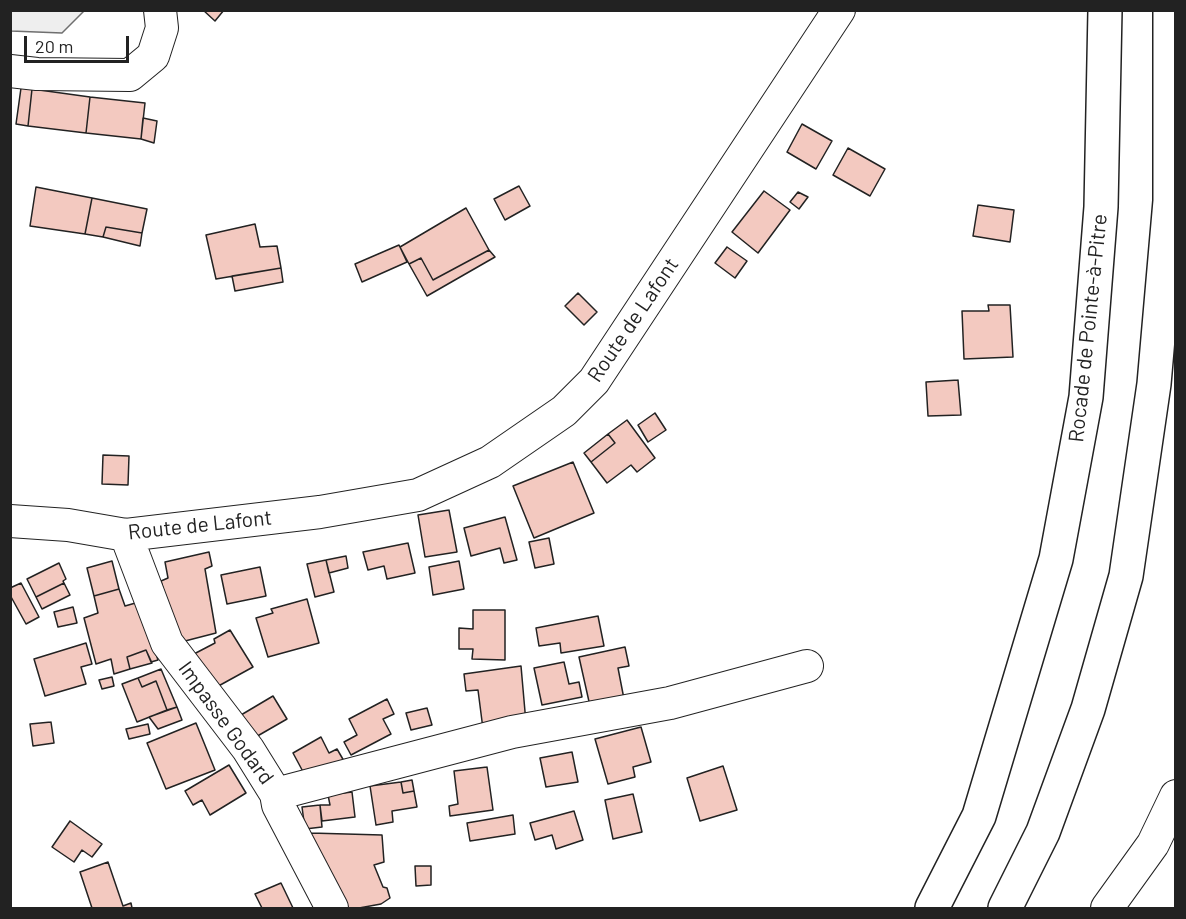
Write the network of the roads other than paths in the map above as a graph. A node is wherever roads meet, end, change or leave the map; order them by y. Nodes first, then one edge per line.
1 (160, 10) edge
2 (839, 10) edge
3 (1105, 10) edge
4 (1170, 10) edge
5 (10, 71) edge
6 (10, 521) edge
7 (126, 535) junction
8 (807, 666) dead end
9 (276, 794) junction
10 (1176, 796) edge
11 (332, 909) edge
12 (932, 909) edge
13 (1005, 909) edge
14 (1107, 909) edge

1 - 5 street
2 - 7 street, Route de Lafont
3 - 12 highway, Rocade de Pointe-à-Pitre
4 - 13 highway
6 - 7 street, Route de Lafont
7 - 9 street, Impasse Godard
8 - 9 street
9 - 11 street, Impasse Godard
10 - 14 street

